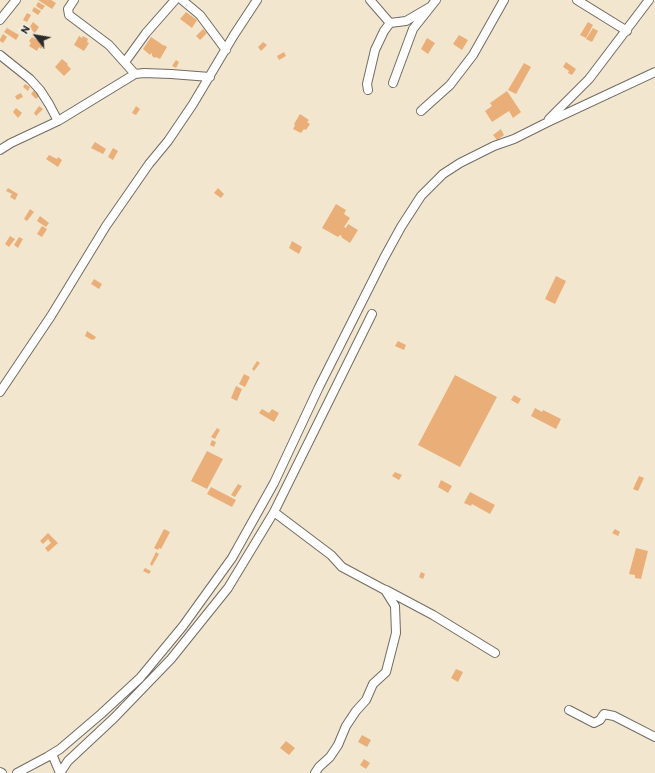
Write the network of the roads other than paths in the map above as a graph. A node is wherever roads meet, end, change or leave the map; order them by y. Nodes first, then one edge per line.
1 (16, 0) edge
2 (74, 0) edge
3 (175, 0) edge
4 (182, 0) edge
5 (258, 0) edge
6 (370, 0) edge
7 (436, 0) edge
8 (504, 0) edge
9 (577, 0) edge
10 (649, 0) edge
11 (430, 7) junction
12 (0, 20) edge
13 (390, 23) junction
14 (627, 30) junction
15 (226, 50) junction
16 (0, 55) edge
17 (125, 62) junction
18 (655, 72) edge
19 (136, 74) junction
20 (210, 77) junction
21 (393, 83) dead end
22 (368, 90) dead end
23 (421, 111) dead end
24 (58, 121) junction
25 (546, 123) junction
26 (0, 150) edge
27 (372, 314) dead end
28 (0, 392) edge
29 (274, 512) junction
30 (385, 590) junction
31 (495, 653) dead end
32 (569, 710) dead end
33 (655, 737) edge
34 (52, 754) junction
35 (17, 773) edge
36 (60, 773) edge
37 (315, 773) edge

1 - 12 street
2 - 17 street
3 - 17 street
4 - 15 street
5 - 15 street
6 - 13 street
7 - 11 street
8 - 23 street
9 - 14 street
10 - 14 street
11 - 13 street
11 - 21 street
13 - 22 street
14 - 25 street
15 - 20 street
16 - 24 street
17 - 19 street
18 - 25 street
19 - 20 street
19 - 24 street
20 - 28 street
24 - 26 street
25 - 34 street
27 - 29 street
29 - 30 street
29 - 36 street
30 - 31 street
30 - 37 street
32 - 33 street
34 - 35 street
34 - 36 street

